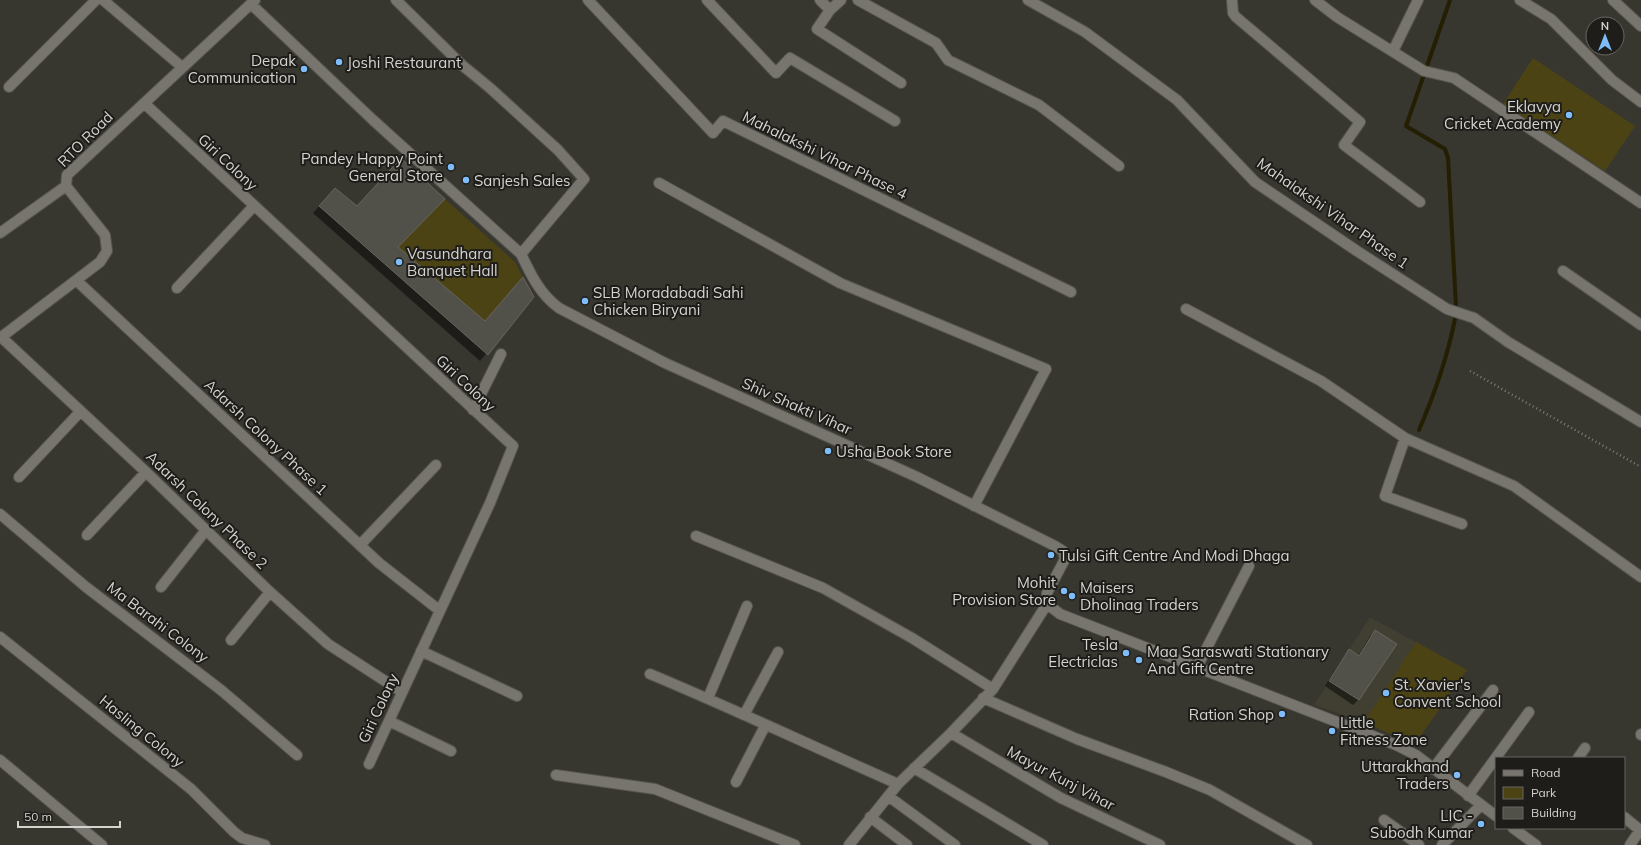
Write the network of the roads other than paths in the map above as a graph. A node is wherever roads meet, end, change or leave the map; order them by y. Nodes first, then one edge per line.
1 (96, 0) edge
2 (103, 0) edge
3 (396, 0) edge
4 (588, 0) edge
5 (707, 0) edge
6 (820, 0) edge
7 (841, 0) edge
8 (858, 0) edge
9 (1028, 0) edge
10 (1232, 0) edge
11 (1316, 0) edge
12 (1418, 0) edge
13 (1520, 0) edge
14 (1613, 0) edge
15 (253, 2) edge
16 (830, 10) junction
17 (1641, 26) edge
18 (1392, 51) junction
19 (182, 67) junction
20 (901, 83) dead end
21 (9, 87) dead end
22 (1641, 102) edge
23 (144, 103) junction
24 (895, 121) dead end
25 (1120, 166) dead end
26 (660, 183) dead end
27 (66, 186) junction
28 (1420, 202) dead end
29 (1641, 203) edge
30 (253, 206) junction
31 (0, 233) edge
32 (521, 254) junction
33 (1563, 271) dead end
34 (77, 281) junction
35 (177, 288) dead end
36 (1071, 292) dead end
37 (1186, 309) dead end
38 (1641, 325) edge
39 (1, 338) edge
40 (501, 354) dead end
41 (473, 410) junction
42 (80, 412) junction
43 (1641, 422) edge
44 (1405, 438) junction
45 (436, 465) dead end
46 (146, 472) junction
47 (19, 477) dead end
48 (974, 506) junction
49 (0, 514) edge
50 (1462, 524) dead end
51 (206, 530) junction
52 (87, 535) dead end
53 (696, 536) dead end
54 (360, 545) junction
55 (1249, 566) dead end
56 (1641, 577) edge
57 (161, 587) dead end
58 (270, 592) junction
59 (1047, 604) junction
60 (747, 606) dead end
61 (439, 610) junction
62 (0, 637) edge
63 (231, 640) dead end
64 (421, 651) junction
65 (778, 652) dead end
66 (1197, 667) junction
67 (650, 674) dead end
68 (993, 689) junction
69 (1493, 690) dead end
70 (402, 692) junction
71 (517, 696) dead end
72 (708, 698) junction
73 (983, 698) junction
74 (1529, 712) dead end
75 (744, 715) junction
76 (389, 721) junction
77 (765, 726) junction
78 (951, 733) junction
79 (1586, 748) dead end
80 (451, 751) dead end
81 (297, 755) dead end
82 (1496, 757) edge
83 (1579, 757) edge
84 (1495, 759) edge
85 (0, 760) edge
86 (369, 764) dead end
87 (914, 768) junction
88 (1433, 769) junction
89 (556, 775) dead end
90 (736, 782) dead end
91 (898, 784) junction
92 (888, 796) junction
93 (1468, 796) junction
94 (1481, 804) junction
95 (1495, 815) edge
96 (870, 817) junction
97 (1625, 818) edge
98 (1384, 820) dead end
99 (1525, 832) edge
100 (102, 845) edge
101 (265, 845) edge
102 (795, 845) edge
103 (849, 845) edge
104 (907, 845) edge
105 (955, 845) edge
106 (1043, 845) edge
107 (1160, 845) edge
108 (1307, 845) edge
109 (1419, 845) edge
110 (1442, 845) edge
111 (1536, 845) edge
112 (1630, 845) edge

1 - 21 street
2 - 19 street
3 - 32 street
4 - 36 street, Mahalakshi Vihar Phase 4
5 - 24 street
6 - 16 street
7 - 16 street
8 - 25 street
9 - 43 street, Mahalakshi Vihar Phase 1
10 - 28 street
11 - 18 street
12 - 18 street
13 - 22 street
14 - 17 street
15 - 19 street, RTO Road
15 - 32 street, Shiv Shakti Vihar
16 - 20 street
18 - 29 street
19 - 23 street, RTO Road
23 - 27 street, RTO Road
23 - 30 street, Giri Colony
26 - 48 street
27 - 31 street
27 - 34 street, RTO Road
30 - 35 street
30 - 41 street, Giri Colony
32 - 48 street, Shiv Shakti Vihar
33 - 38 street
34 - 39 street, RTO Road
34 - 54 street, Adarsh Colony Phase 1
37 - 44 street
39 - 42 street, Adarsh Colony Phase 2
40 - 41 street
41 - 61 street, Giri Colony
42 - 46 street, Adarsh Colony Phase 2
42 - 47 street
44 - 50 street
44 - 56 street
45 - 54 street
46 - 51 street, Adarsh Colony Phase 2
46 - 52 street
48 - 59 street, Shiv Shakti Vihar
49 - 81 street, Ma Barahi Colony
51 - 57 street
51 - 58 street, Adarsh Colony Phase 2
53 - 68 street
54 - 61 street, Adarsh Colony Phase 1
55 - 66 street
58 - 63 street
58 - 70 street, Adarsh Colony Phase 2
59 - 66 street
59 - 68 street
60 - 72 street
61 - 64 street, Giri Colony
62 - 101 street, Hasling Colony
64 - 70 street, Giri Colony
64 - 71 street
65 - 75 street
66 - 88 street
67 - 72 street
68 - 73 street
69 - 88 street
70 - 76 street, Giri Colony
72 - 75 street
73 - 78 street
73 - 108 street
74 - 82 street
75 - 77 street
76 - 80 street
76 - 86 street, Giri Colony
77 - 90 street
77 - 91 street
78 - 87 street
78 - 107 street, Mayur Kunj Vihar
79 - 83 street
84 - 93 street
85 - 100 street
87 - 91 street
87 - 106 street
88 - 93 street
89 - 102 street
91 - 92 street
92 - 96 street
92 - 105 street
93 - 94 street
94 - 95 street
94 - 110 street
96 - 103 street
96 - 104 street
97 - 112 street
98 - 109 street
99 - 111 street

